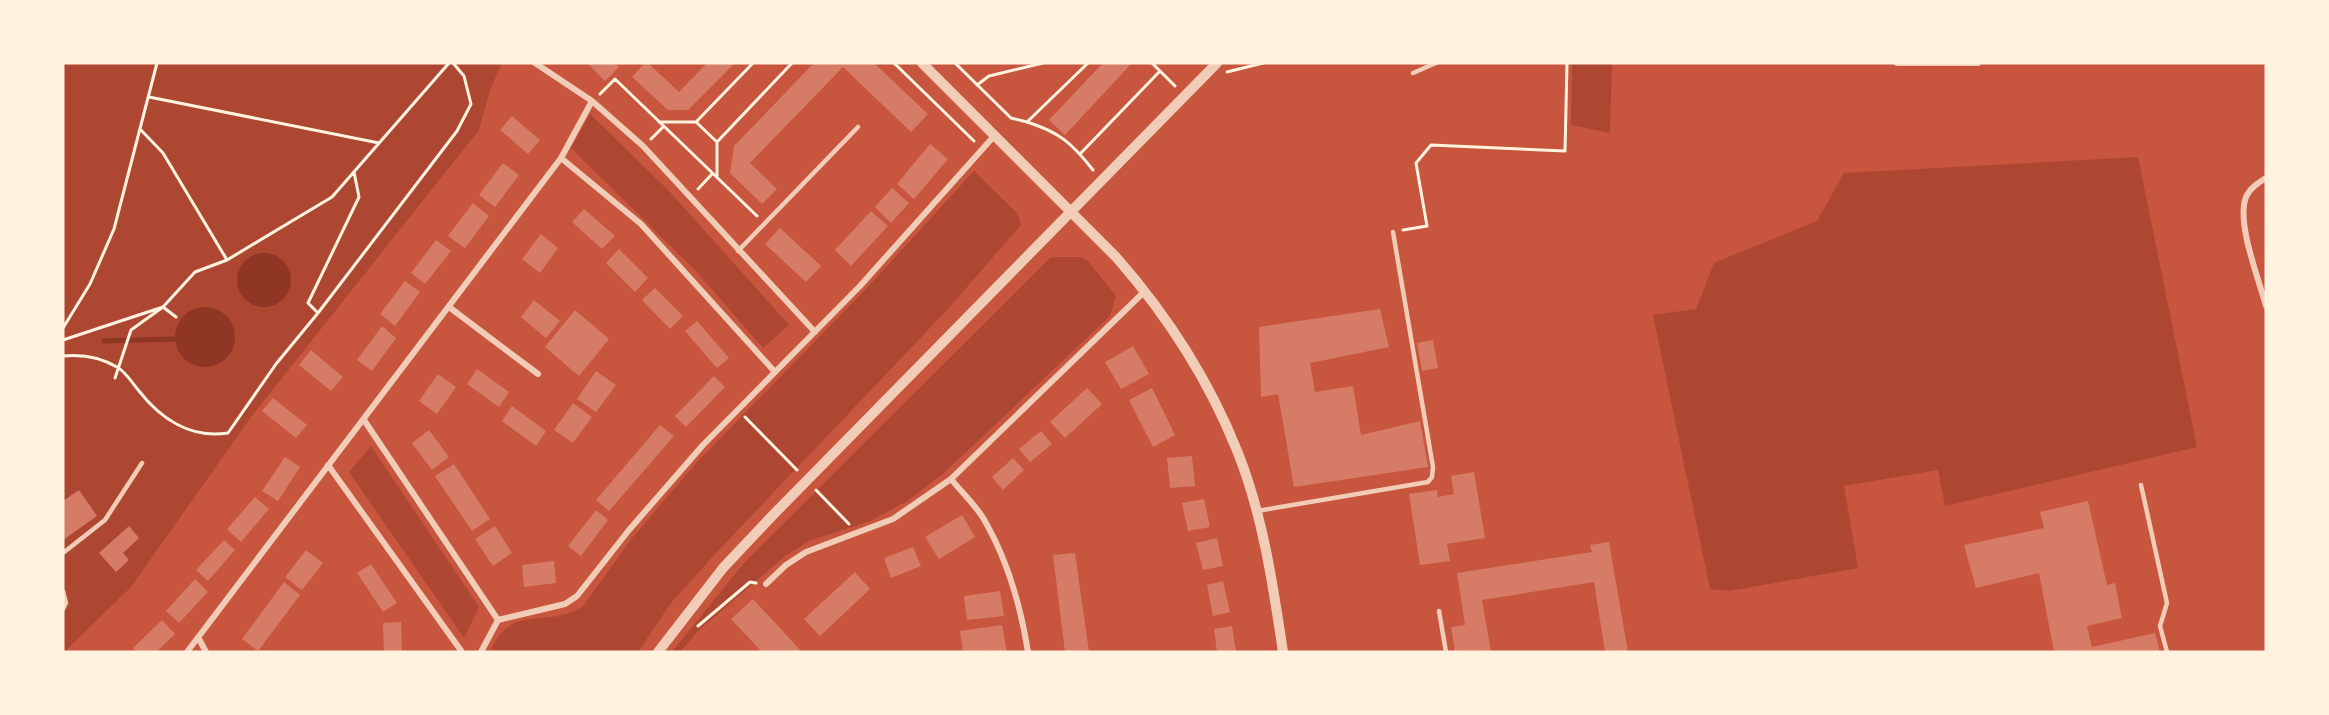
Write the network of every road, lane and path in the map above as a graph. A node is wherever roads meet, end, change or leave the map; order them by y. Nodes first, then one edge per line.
1 (157, 63) edge
2 (451, 63) edge
3 (535, 63) edge
4 (753, 63) edge
5 (792, 63) edge
6 (894, 63) edge
7 (922, 63) edge
8 (955, 63) edge
9 (1043, 63) edge
10 (1088, 63) edge
11 (1152, 63) edge
12 (1217, 63) edge
13 (1436, 63) edge
14 (1567, 63) edge
15 (1897, 63) edge
16 (1978, 63) edge
17 (1160, 71) junction
18 (1413, 73) dead end
19 (977, 85) junction
20 (1185, 96) junction
21 (148, 97) junction
22 (592, 102) junction
23 (659, 122) junction
24 (696, 122) junction
25 (1027, 122) junction
26 (664, 126) junction
27 (858, 127) dead end
28 (140, 129) junction
29 (995, 135) junction
30 (717, 142) junction
31 (379, 143) junction
32 (643, 146) junction
33 (983, 149) junction
34 (1080, 154) junction
35 (561, 158) junction
36 (354, 172) junction
37 (713, 174) junction
38 (717, 178) junction
39 (2266, 178) edge
40 (1101, 180) junction
41 (690, 196) junction
42 (1071, 212) junction
43 (764, 223) junction
44 (1393, 232) joint
45 (738, 251) junction
46 (227, 260) junction
47 (1145, 290) junction
48 (2266, 306) edge
49 (163, 307) junction
50 (450, 307) junction
51 (318, 313) junction
52 (176, 317) dead end
53 (63, 328) edge
54 (815, 332) junction
55 (63, 340) edge
56 (63, 356) edge
57 (119, 367) junction
58 (775, 372) junction
59 (538, 374) dead end
60 (116, 378) dead end
61 (364, 420) junction
62 (142, 463) dead end
63 (328, 465) junction
64 (951, 479) junction
65 (2141, 485) dead end
66 (1256, 511) junction
67 (63, 553) edge
68 (766, 584) joint
69 (63, 591) edge
70 (63, 609) edge
71 (1439, 611) dead end
72 (498, 620) junction
73 (697, 627) dead end
74 (199, 639) junction
75 (187, 652) edge
76 (206, 652) edge
77 (462, 652) edge
78 (482, 652) edge
79 (658, 652) edge
80 (1028, 652) edge
81 (1283, 652) edge
82 (1446, 652) edge
83 (2167, 652) edge

1 - 21 path
2 - 31 path
2 - 51 path
3 - 22 street
4 - 24 path
5 - 30 path
6 - 33 path
7 - 29 street
8 - 19 path
9 - 19 path
10 - 25 path
11 - 17 path
12 - 20 street
13 - 18 lane
14 - 44 path
15 - 16 street
17 - 20 path
17 - 34 path
19 - 25 path
20 - 40 street
21 - 28 path
21 - 31 path
22 - 23 path
22 - 32 street
22 - 35 street
23 - 24 path
23 - 26 path
24 - 30 path
25 - 34 path
26 - 32 path
26 - 37 path
27 - 43 lane
28 - 46 path
28 - 53 path
29 - 33 street
29 - 42 street
30 - 38 path
31 - 36 path
32 - 41 street
33 - 54 street
34 - 40 path
35 - 50 street
35 - 58 street
36 - 46 path
36 - 51 path
37 - 38 path
37 - 41 path
38 - 43 path
39 - 48 street
40 - 42 street
41 - 45 street
42 - 47 street
42 - 79 street
43 - 45 lane
44 - 66 lane
45 - 54 street
46 - 49 path
47 - 64 street
47 - 66 street
49 - 52 path
49 - 55 path
49 - 57 path
50 - 59 street
50 - 61 street
51 - 57 path
54 - 58 street
56 - 57 path
57 - 60 path
58 - 72 street
61 - 63 street
61 - 72 street
62 - 67 lane
63 - 74 street
63 - 77 street
64 - 68 street
64 - 80 street
65 - 83 lane
66 - 81 street
68 - 73 path
69 - 70 lane
71 - 82 lane
72 - 78 street
74 - 75 street
74 - 76 street

